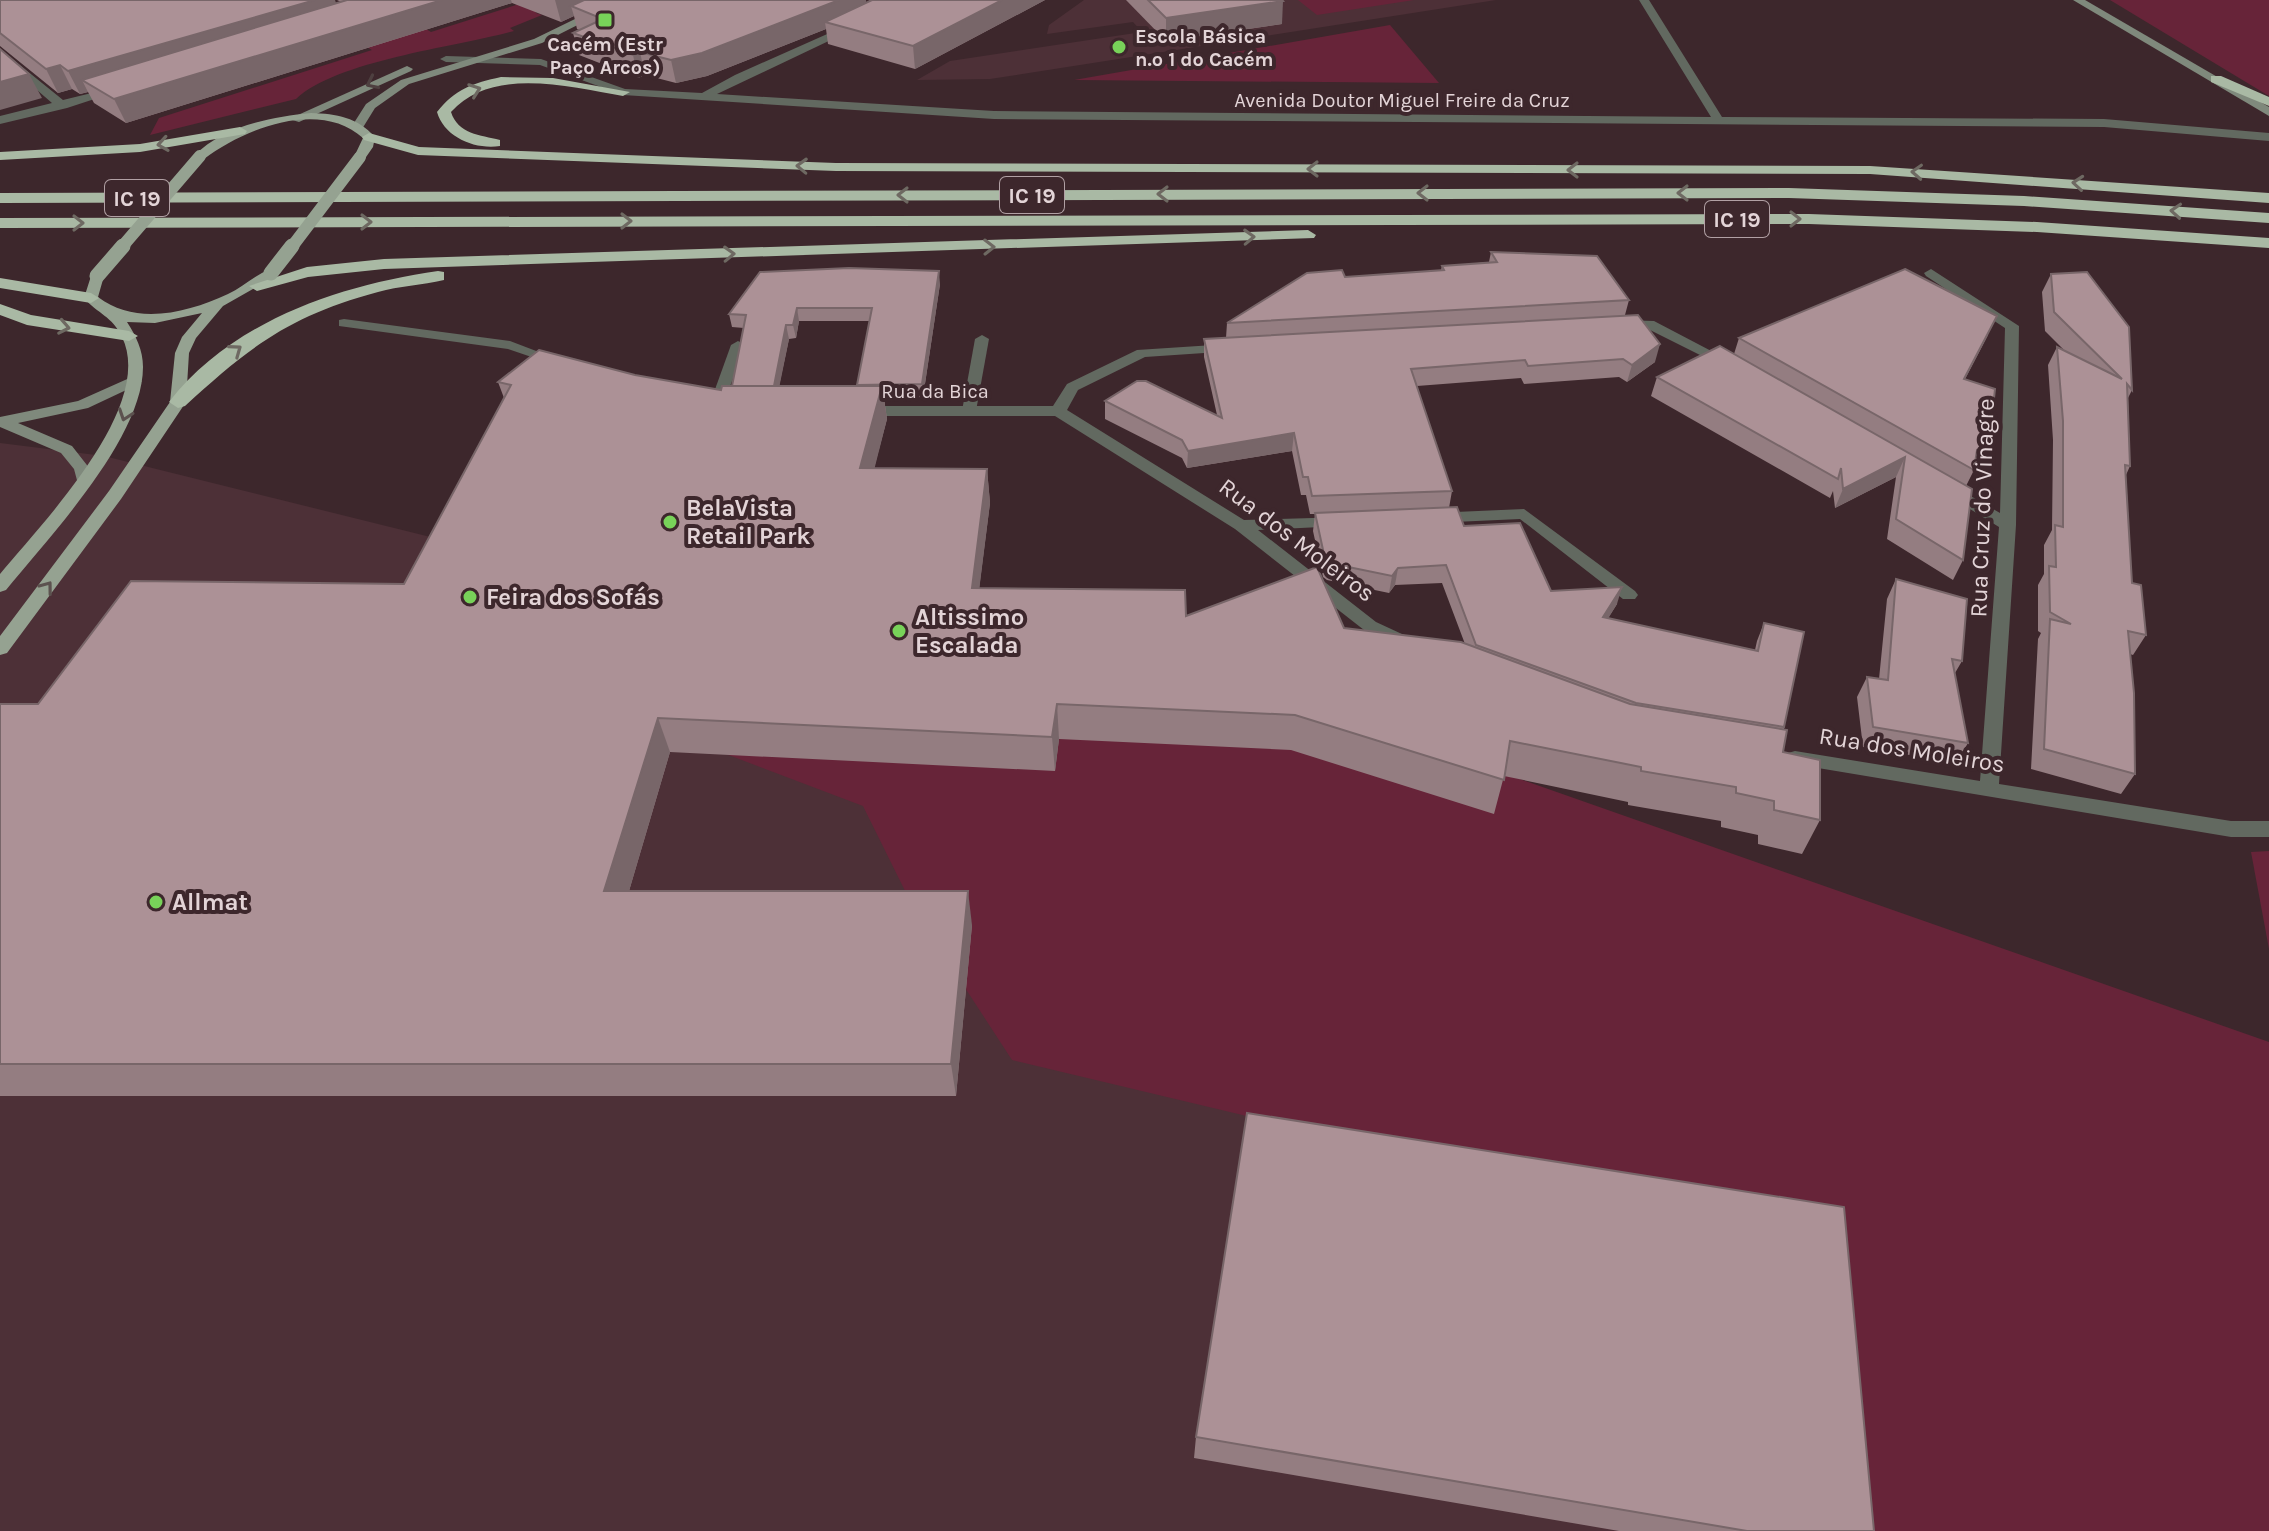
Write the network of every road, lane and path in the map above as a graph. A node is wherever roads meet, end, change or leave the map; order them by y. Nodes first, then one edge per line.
1 (622, 0) edge
2 (1644, 0) edge
3 (2078, 0) edge
4 (869, 18) edge
5 (557, 29) junction
6 (538, 41) junction
7 (0, 52) edge
8 (489, 58) junction
9 (446, 59) junction
10 (541, 62) junction
11 (441, 71) junction
12 (2216, 79) junction
13 (575, 85) junction
14 (122, 88) edge
15 (623, 92) junction
16 (704, 97) junction
17 (2269, 102) edge
18 (63, 106) junction
19 (2269, 112) edge
20 (295, 119) junction
21 (1718, 119) junction
22 (0, 120) edge
23 (240, 131) junction
24 (363, 131) junction
25 (2269, 137) edge
26 (0, 156) edge
27 (551, 157) junction
28 (0, 198) edge
29 (2269, 198) edge
30 (2269, 218) edge
31 (1437, 220) junction
32 (0, 223) edge
33 (2269, 243) edge
34 (623, 257) junction
35 (1931, 273) dead end
36 (0, 283) edge
37 (257, 286) junction
38 (91, 298) junction
39 (217, 305) junction
40 (0, 309) edge
41 (116, 315) junction
42 (344, 323) dead end
43 (1607, 325) edge
44 (129, 336) junction
45 (982, 339) dead end
46 (738, 345) edge
47 (1252, 347) edge
48 (580, 370) edge
49 (1748, 375) edge
50 (134, 381) junction
51 (178, 402) junction
52 (715, 410) edge
53 (842, 411) edge
54 (969, 411) junction
55 (1058, 411) junction
56 (0, 422) edge
57 (84, 481) junction
58 (1940, 486) edge
59 (1414, 518) edge
60 (1366, 520) edge
61 (1241, 525) junction
62 (2008, 525) junction
63 (0, 586) edge
64 (1629, 595) dead end
65 (0, 649) edge
66 (1423, 651) edge
67 (1768, 754) edge
68 (1989, 789) junction
69 (2269, 829) edge

1 - 5 street
2 - 21 street
3 - 12 street
4 - 16 street
5 - 6 street
5 - 9 street
6 - 8 street
6 - 10 street
7 - 18 street
8 - 9 street, Avenida Doutor Miguel Freire da Cruz
8 - 10 street, Avenida Doutor Miguel Freire da Cruz
8 - 11 street
9 -> 20 street
10 - 15 street, Avenida Doutor Miguel Freire da Cruz
11 - 13 street
11 - 24 street
12 - 17 highway
12 - 19 street
13 - 15 highway
27 -> 13 highway
14 - 18 street
15 - 16 street, Avenida Doutor Miguel Freire da Cruz
16 - 21 street, Avenida Doutor Miguel Freire da Cruz
18 - 22 street
20 - 23 main road
20 - 24 main road
21 - 25 street, Avenida Doutor Miguel Freire da Cruz
23 -> 26 highway
23 - 38 main road, bridge
24 - 27 highway
24 - 37 main road, bridge
29 -> 27 highway
30 -> 28 highway, IC 19
32 -> 31 highway, IC 19
31 -> 33 highway, IC 19
34 -> 31 highway
34 - 37 highway
51 -> 34 highway
35 - 62 street, Rua Cruz do Vinagre
36 - 38 highway
37 - 39 main road
38 - 41 main road
39 - 41 main road
39 - 51 main road
40 -> 44 highway
41 - 44 main road
42 - 48 street
43 - 49 street
44 - 50 main road
45 - 54 lane
46 - 52 lane
47 - 55 street
50 - 56 street
50 -> 57 main road
65 -> 51 main road
53 - 54 street, Rua da Bica
54 - 55 street, Rua da Bica
55 - 61 street, Rua dos Moleiros
56 - 57 street
57 - 63 main road
58 - 62 street
59 - 64 street
60 - 61 street
61 - 66 street, Rua dos Moleiros
62 - 68 street, Rua Cruz do Vinagre
67 - 68 street, Rua dos Moleiros
68 - 69 street, Rua dos Moleiros

